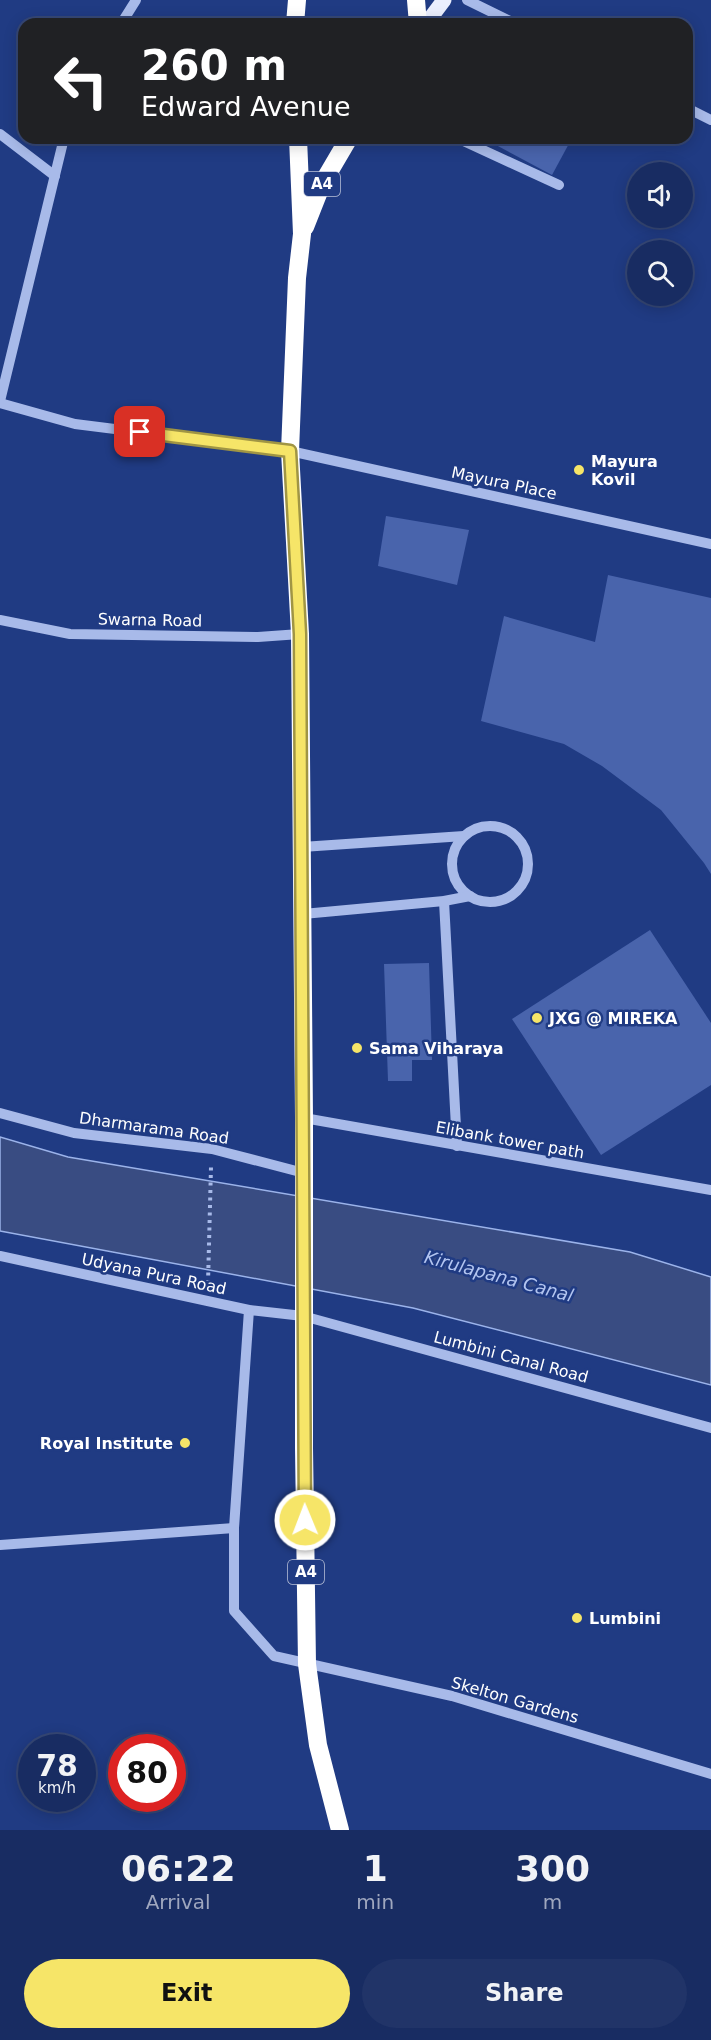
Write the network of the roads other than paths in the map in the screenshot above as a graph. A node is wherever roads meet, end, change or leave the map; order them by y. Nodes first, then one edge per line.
1 (136, 0) edge
2 (297, 0) edge
3 (416, 0) edge
4 (444, 0) edge
5 (467, 0) edge
6 (126, 18) edge
7 (295, 18) edge
8 (418, 18) edge
9 (430, 18) edge
10 (504, 18) edge
11 (693, 111) edge
12 (711, 120) edge
13 (0, 134) edge
14 (62, 144) edge
15 (298, 144) edge
16 (345, 144) edge
17 (471, 144) edge
18 (56, 176) junction
19 (559, 185) dead end
20 (302, 234) junction
21 (0, 402) edge
22 (290, 451) junction
23 (711, 544) edge
24 (0, 620) edge
25 (300, 634) junction
26 (464, 836) junction
27 (302, 847) junction
28 (470, 896) junction
29 (444, 902) junction
30 (303, 914) junction
31 (0, 1113) edge
32 (304, 1118) junction
33 (457, 1146) junction
34 (303, 1182) junction
35 (711, 1190) edge
36 (0, 1256) edge
37 (249, 1310) junction
38 (304, 1313) junction
39 (711, 1428) edge
40 (234, 1528) junction
41 (0, 1545) edge
42 (307, 1664) junction
43 (711, 1774) edge
44 (340, 1830) edge

1 - 6 street
2 - 7 highway
3 - 8 highway
4 - 9 main road
5 - 10 street
11 - 12 street
13 - 18 street
14 - 18 street
15 - 20 highway, A4
16 - 20 highway, A4
17 - 19 street
18 - 21 street
20 - 22 highway, A4
21 - 22 street, Mayura Place
22 - 23 street, Mayura Place
22 - 25 highway, A4
24 - 25 street, Swarna Road
25 - 27 highway, A4
26 - 27 street
26 - 28 street
26 - 28 street
27 - 30 highway, A4
28 - 29 street
29 - 30 street
29 - 33 street
30 - 32 highway, A4
31 - 34 street, Dharmarama Road
32 - 33 street, Elibank tower path
32 - 34 highway, A4
33 - 35 street, Elibank tower path
34 - 38 highway, A4
36 - 37 street, Udyana Pura Road
37 - 38 street, Udyana Pura Road
37 - 40 street, Skelton Gardens
38 - 39 street, Lumbini Canal Road
38 - 42 highway, A4
40 - 41 street
40 - 42 street, Skelton Gardens
42 - 43 street, Skelton Gardens
42 - 44 highway, A4

